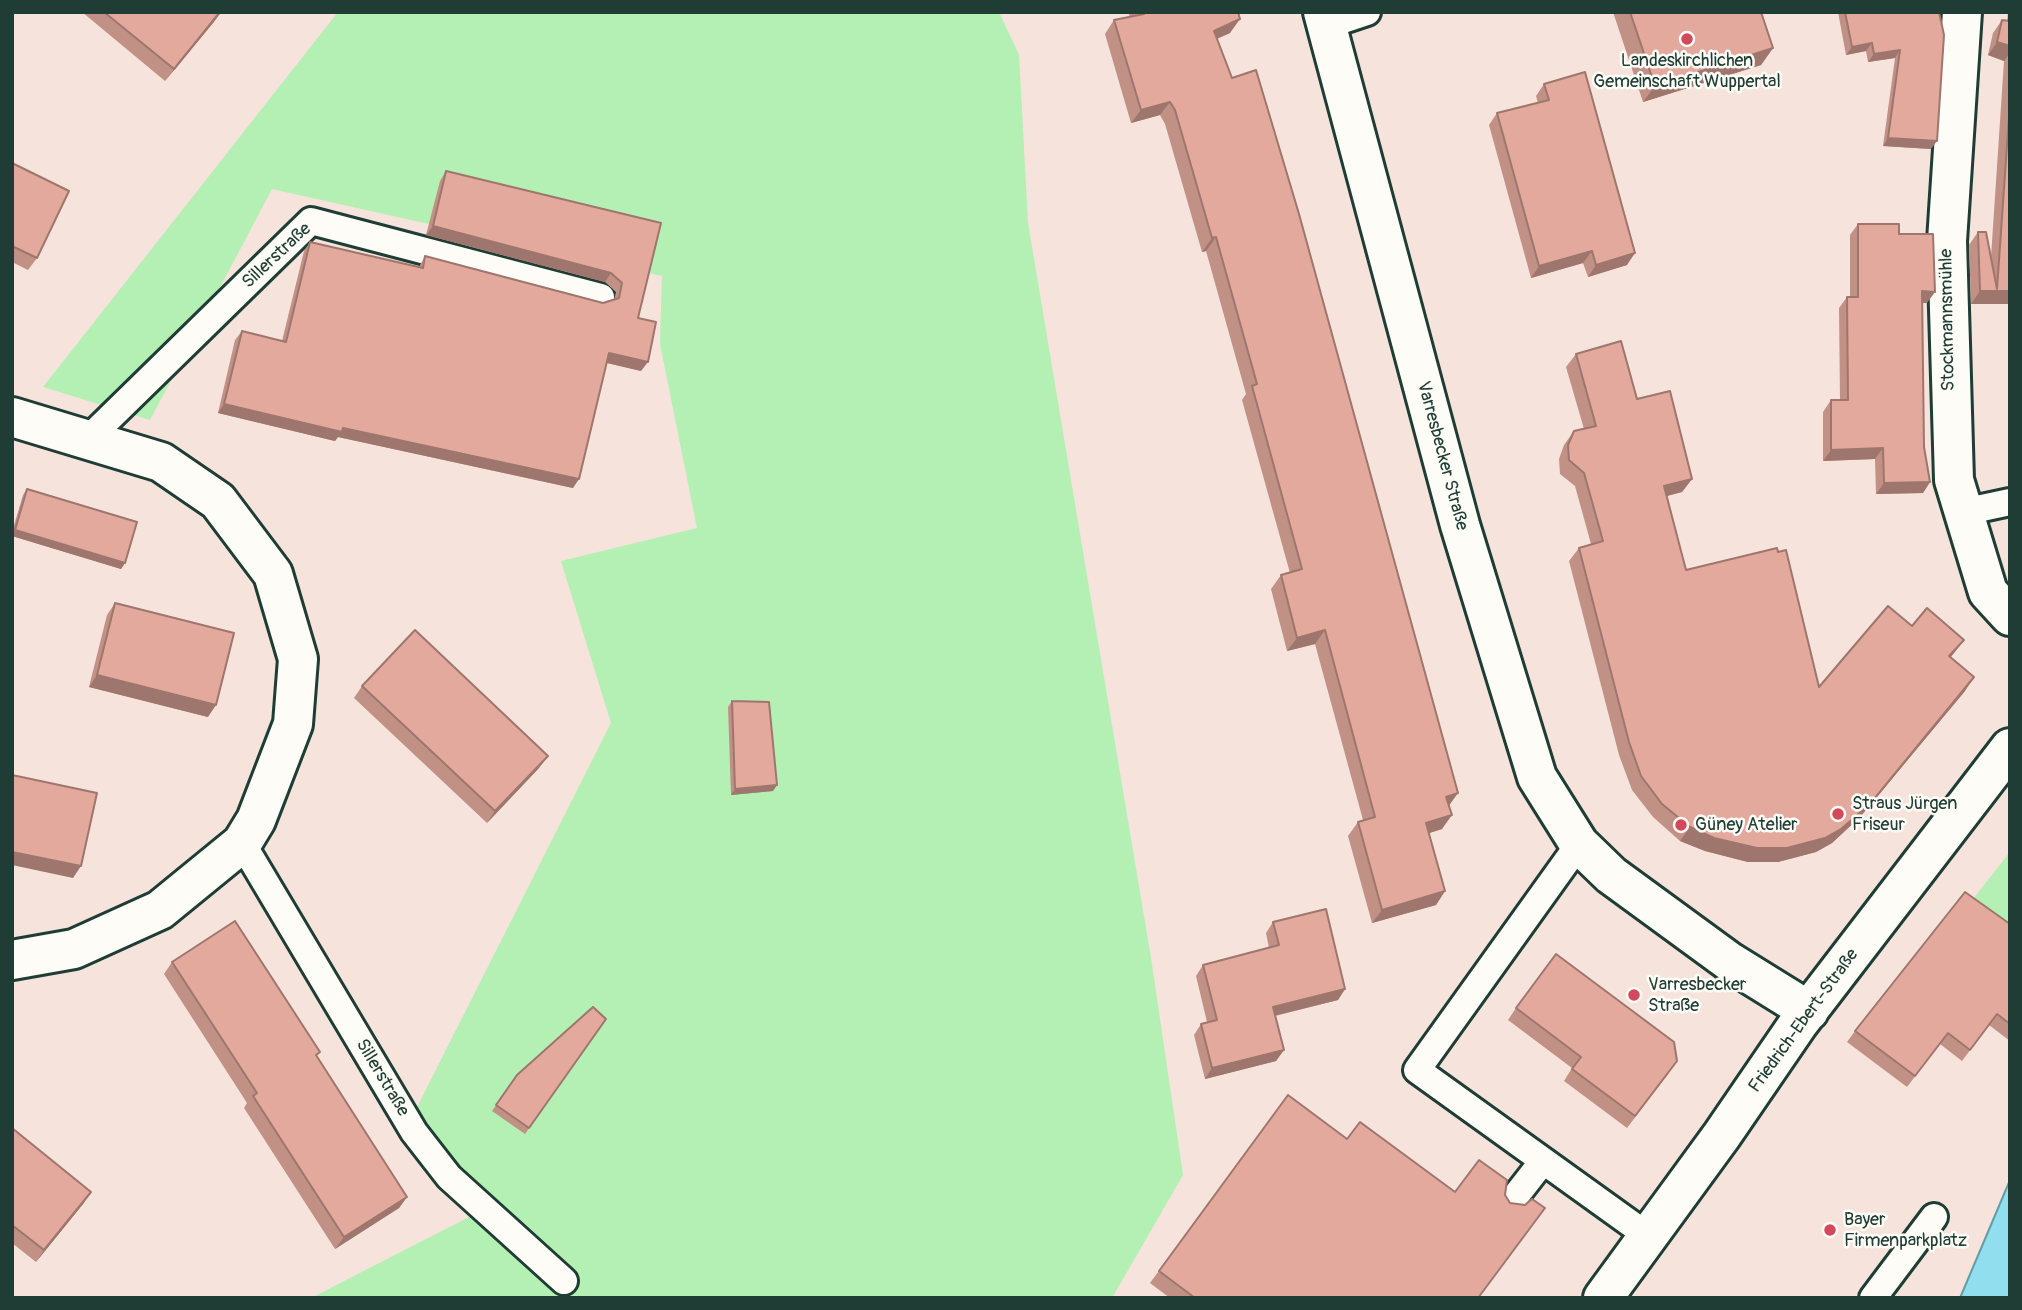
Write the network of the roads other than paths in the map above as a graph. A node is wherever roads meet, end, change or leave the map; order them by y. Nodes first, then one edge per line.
1 (1367, 12) edge
2 (1962, 12) edge
3 (1325, 19) edge
4 (601, 297) dead end
5 (12, 417) edge
6 (87, 440) junction
7 (2010, 502) edge
8 (1964, 512) junction
9 (2010, 616) edge
10 (2010, 748) edge
11 (242, 843) junction
12 (1579, 844) junction
13 (12, 960) edge
14 (1809, 1011) junction
15 (1543, 1161) junction
16 (1511, 1202) edge
17 (1934, 1217) dead end
18 (1648, 1236) junction
19 (564, 1281) dead end
20 (1611, 1295) edge
21 (1873, 1298) edge

1 - 3 lane, Varresbecker Straße
2 - 8 main road, Stockmannsmühle
3 - 12 main road, Varresbecker Straße
4 - 6 lane, Sillerstraße
5 - 6 main road
6 - 11 main road
7 - 8 lane
8 - 9 main road, Stockmannsmühle
10 - 14 main road, Friedrich-Ebert-Straße
11 - 13 main road
11 - 19 lane, Sillerstraße
12 - 14 main road, Varresbecker Straße
12 - 15 lane
14 - 18 main road, Friedrich-Ebert-Straße
15 - 16 lane
15 - 18 lane
17 - 21 lane
18 - 20 main road, Friedrich-Ebert-Straße

